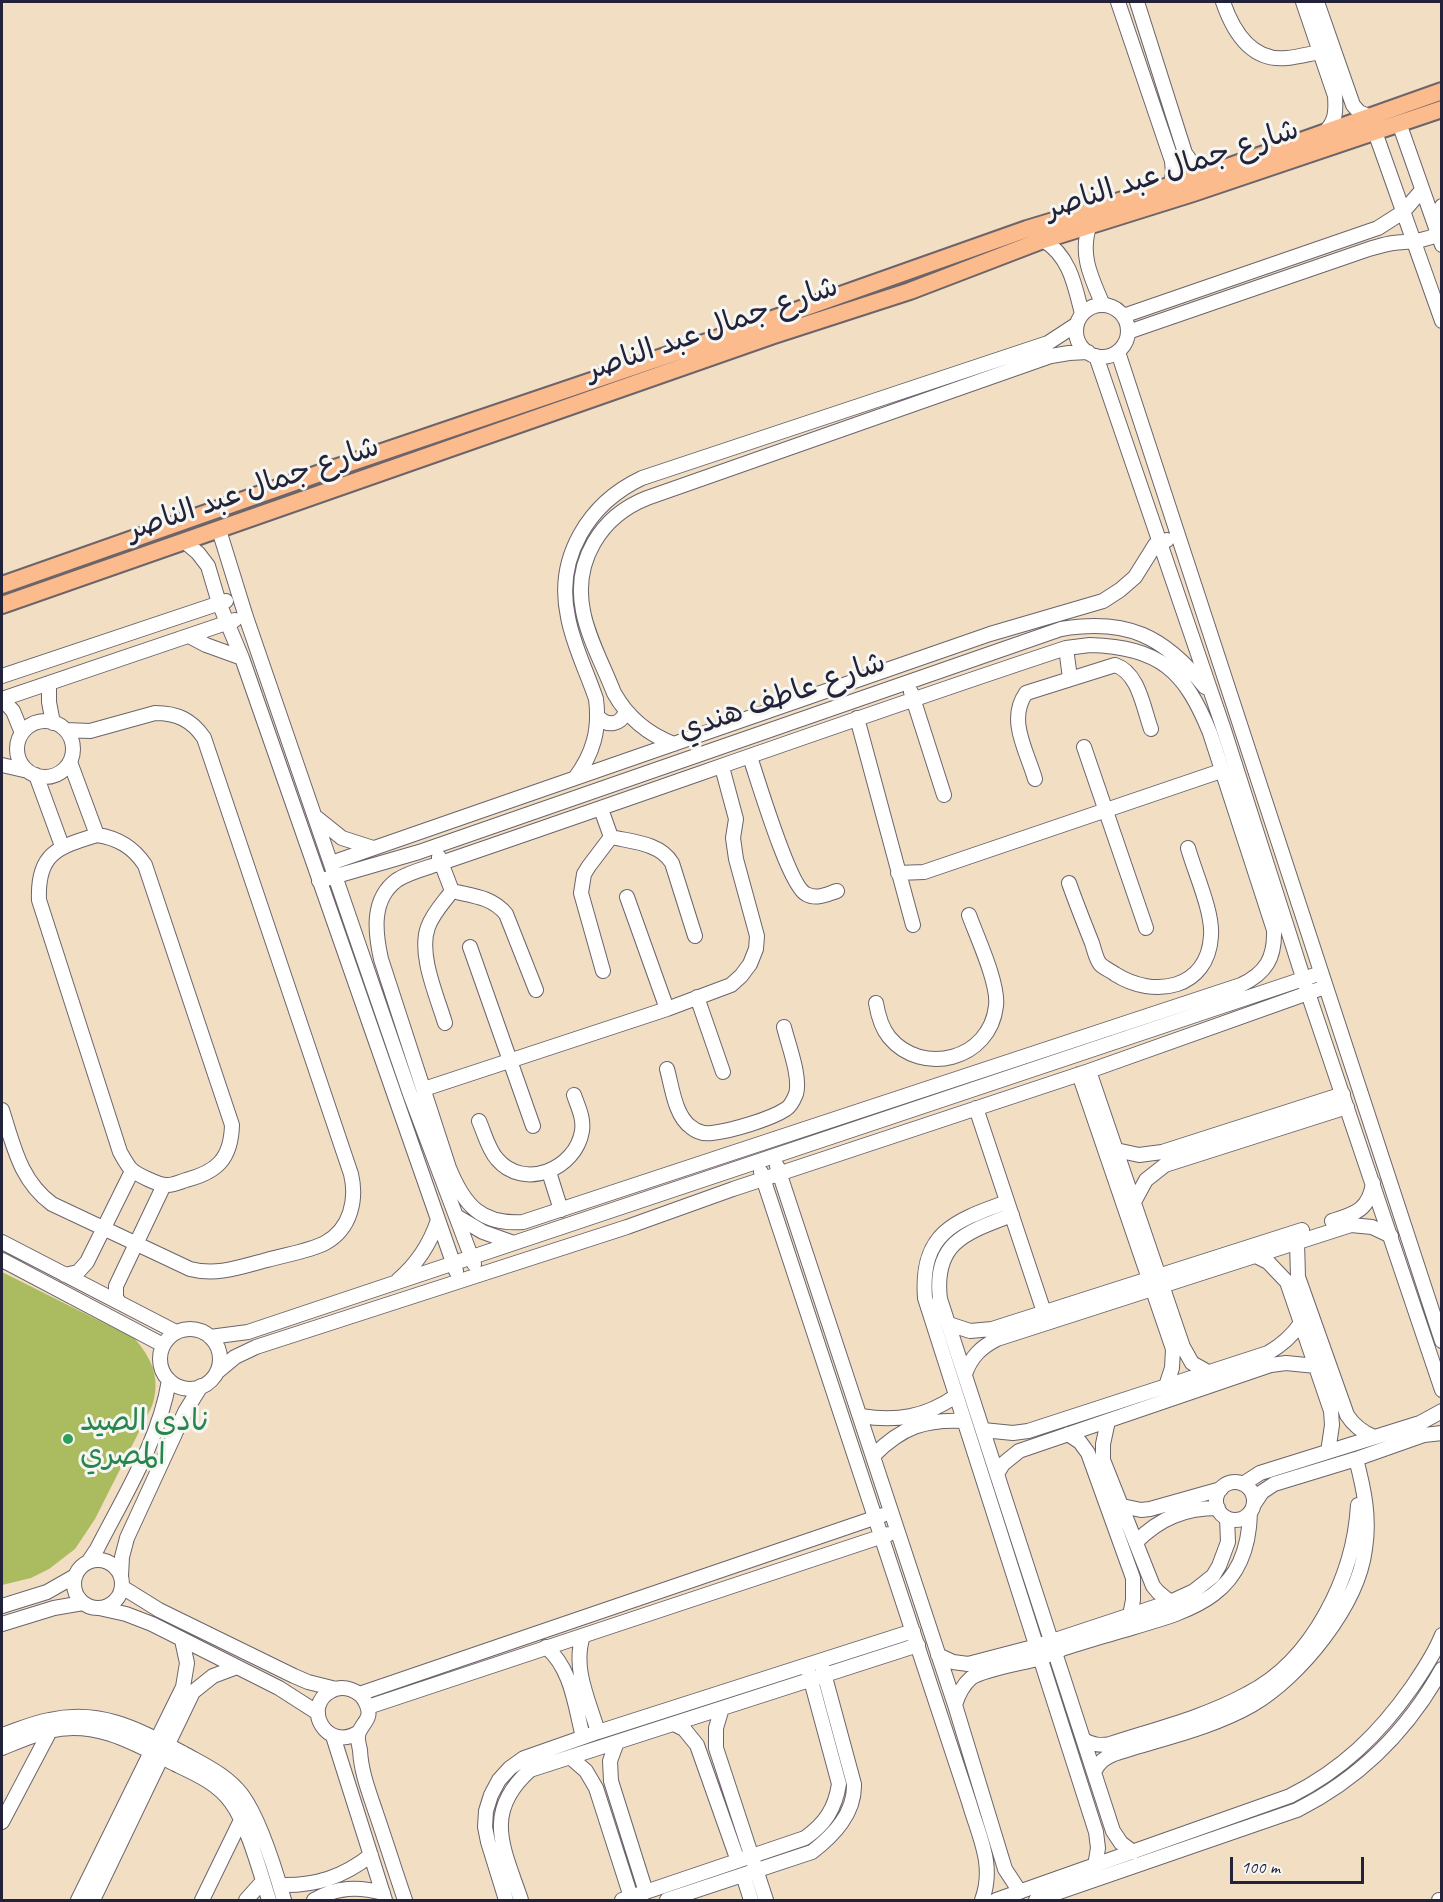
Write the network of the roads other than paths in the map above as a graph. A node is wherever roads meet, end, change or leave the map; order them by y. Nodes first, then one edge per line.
1 (1118, 2) edge
2 (1137, 2) edge
3 (1223, 2) edge
4 (1303, 2) edge
5 (1317, 2) edge
6 (1320, 52) junction
7 (1442, 91) edge
8 (1341, 93) junction
9 (1442, 109) edge
10 (1399, 123) junction
11 (1372, 124) junction
12 (1325, 132) junction
13 (1185, 153) junction
14 (1171, 156) junction
15 (1205, 175) junction
16 (1171, 185) junction
17 (1422, 190) junction
18 (1442, 206) edge
19 (1403, 212) junction
20 (1090, 224) junction
21 (1384, 225) junction
22 (1043, 240) junction
23 (1440, 240) edge
24 (1414, 242) junction
25 (1391, 243) junction
26 (1103, 305) junction
27 (1123, 316) junction
28 (1080, 319) junction
29 (1442, 321) edge
30 (768, 329) junction
31 (1128, 332) junction
32 (735, 341) junction
33 (1118, 352) junction
34 (1092, 354) junction
35 (219, 530) junction
36 (1178, 537) junction
37 (185, 542) junction
38 (1160, 542) junction
39 (2, 585) edge
40 (239, 597) junction
41 (219, 603) junction
42 (2, 605) edge
43 (246, 617) junction
44 (227, 623) junction
45 (189, 636) junction
46 (1066, 648) junction
47 (242, 657) junction
48 (902, 665) junction
49 (2, 676) edge
50 (1070, 678) junction
51 (908, 682) junction
52 (49, 683) junction
53 (1228, 692) junction
54 (1212, 695) junction
55 (914, 698) junction
56 (2, 699) edge
57 (626, 712) junction
58 (598, 717) junction
59 (857, 718) junction
60 (53, 723) junction
61 (1151, 729) dead end
62 (66, 730) junction
63 (90, 731) junction
64 (20, 738) junction
65 (674, 744) junction
66 (73, 747) junction
67 (1084, 747) dead end
68 (750, 757) junction
69 (70, 762) junction
70 (2, 764) edge
71 (722, 767) junction
72 (1221, 771) junction
73 (32, 773) junction
74 (575, 778) junction
75 (1035, 779) dead end
76 (944, 795) dead end
77 (601, 809) junction
78 (1106, 810) junction
79 (315, 816) junction
80 (97, 835) junction
81 (611, 837) junction
82 (62, 846) junction
83 (435, 847) junction
84 (375, 848) junction
85 (1188, 848) dead end
86 (356, 854) junction
87 (441, 863) junction
88 (333, 869) junction
89 (360, 869) junction
90 (898, 873) junction
91 (319, 881) junction
92 (1069, 883) dead end
93 (452, 891) junction
94 (837, 891) dead end
95 (627, 897) dead end
96 (969, 915) dead end
97 (913, 925) dead end
98 (1146, 928) dead end
99 (695, 936) dead end
100 (470, 947) dead end
101 (603, 971) dead end
102 (1321, 973) junction
103 (1304, 978) junction
104 (1180, 984) junction
105 (1325, 987) junction
106 (536, 990) dead end
107 (1308, 993) junction
108 (697, 997) junction
109 (1186, 1002) junction
110 (876, 1003) dead end
111 (667, 1009) junction
112 (445, 1023) dead end
113 (784, 1027) dead end
114 (951, 1058) junction
115 (510, 1061) junction
116 (667, 1069) dead end
117 (723, 1072) dead end
118 (1084, 1072) junction
119 (958, 1078) junction
120 (424, 1089) junction
121 (1342, 1094) junction
122 (574, 1095) dead end
123 (1347, 1107) junction
124 (976, 1108) junction
125 (2, 1110) edge
126 (478, 1121) dead end
127 (746, 1125) junction
128 (533, 1126) dead end
129 (754, 1145) junction
130 (1116, 1150) junction
131 (774, 1156) junction
132 (758, 1162) junction
133 (132, 1171) junction
134 (549, 1172) junction
135 (780, 1173) junction
136 (763, 1179) junction
137 (1373, 1183) junction
138 (164, 1185) junction
139 (1134, 1202) junction
140 (1010, 1209) junction
141 (561, 1210) junction
142 (456, 1216) junction
143 (438, 1220) junction
144 (104, 1229) junction
145 (1391, 1236) junction
146 (2, 1242) edge
147 (1297, 1242) junction
148 (514, 1243) junction
149 (136, 1245) junction
150 (1256, 1256) junction
151 (471, 1257) junction
152 (2, 1260) edge
153 (453, 1263) junction
154 (65, 1275) junction
155 (478, 1275) junction
156 (459, 1281) junction
157 (1156, 1282) junction
158 (395, 1283) junction
159 (120, 1303) junction
160 (1044, 1312) junction
161 (1301, 1323) junction
162 (949, 1324) junction
163 (176, 1332) junction
164 (210, 1336) junction
165 (1442, 1341) edge
166 (163, 1345) junction
167 (1316, 1366) junction
168 (217, 1372) junction
169 (1208, 1372) junction
170 (965, 1374) junction
171 (169, 1380) junction
172 (201, 1386) junction
173 (1166, 1386) junction
174 (1442, 1390) edge
175 (956, 1396) junction
176 (1442, 1411) edge
177 (861, 1416) junction
178 (1108, 1420) junction
179 (964, 1421) junction
180 (983, 1430) junction
181 (1442, 1433) edge
182 (1068, 1434) junction
183 (1374, 1437) junction
184 (1328, 1452) junction
185 (874, 1455) junction
186 (1353, 1459) junction
187 (997, 1474) junction
188 (1243, 1484) junction
189 (1221, 1489) junction
190 (1122, 1506) junction
191 (1252, 1508) junction
192 (891, 1512) junction
193 (1223, 1513) junction
194 (875, 1517) junction
195 (897, 1531) junction
196 (882, 1537) junction
197 (1136, 1542) junction
198 (89, 1561) junction
199 (75, 1576) junction
200 (122, 1581) junction
201 (1170, 1602) junction
202 (83, 1603) junction
203 (2, 1606) edge
204 (99, 1608) junction
205 (1130, 1615) junction
206 (2, 1624) edge
207 (913, 1631) junction
208 (1442, 1635) edge
209 (583, 1636) junction
210 (182, 1640) junction
211 (918, 1645) junction
212 (546, 1647) junction
213 (1046, 1649) junction
214 (938, 1655) junction
215 (821, 1661) junction
216 (807, 1665) junction
217 (237, 1667) junction
218 (1442, 1669) edge
219 (825, 1675) junction
220 (811, 1680) junction
221 (336, 1689) junction
222 (359, 1694) junction
223 (955, 1705) junction
224 (368, 1707) junction
225 (722, 1708) junction
226 (318, 1713) junction
227 (674, 1724) junction
228 (50, 1731) junction
229 (359, 1732) junction
230 (598, 1732) junction
231 (2, 1735) edge
232 (333, 1736) junction
233 (583, 1737) junction
234 (1084, 1740) junction
235 (617, 1742) junction
236 (2, 1748) edge
237 (159, 1748) junction
238 (570, 1757) junction
239 (1094, 1772) junction
240 (241, 1820) junction
241 (2, 1822) edge
242 (1133, 1852) junction
243 (371, 1855) junction
244 (747, 1866) junction
245 (1095, 1866) junction
246 (263, 1881) junction
247 (280, 1885) junction
248 (646, 1892) junction
249 (1020, 1892) junction
250 (384, 1897) edge
251 (626, 1899) edge
252 (78, 1900) edge
253 (93, 1900) edge
254 (202, 1900) edge
255 (246, 1900) edge
256 (269, 1900) edge
257 (284, 1900) edge
258 (314, 1900) edge
259 (405, 1900) edge
260 (506, 1900) edge
261 (521, 1900) edge
262 (667, 1900) edge
263 (751, 1900) edge
264 (766, 1900) edge
265 (982, 1900) edge
266 (996, 1900) edge
267 (1036, 1900) edge

1 - 14 street
2 - 13 street
3 - 6 street
4 - 6 street
5 - 8 street
6 - 8 street
7 - 11 main road, شارع جمال عبد الناصر
8 - 11 street
8 - 12 street
9 - 10 main road, شارع جمال عبد الناصر
10 - 11 main road, شارع جمال عبد الناصر
10 - 17 street
11 - 12 main road, شارع جمال عبد الناصر
11 - 19 street
11 - 20 main road, شارع جمال عبد الناصر
12 - 15 main road, شارع جمال عبد الناصر
13 - 14 street
13 - 15 street
14 - 16 street
15 - 16 main road, شارع جمال عبد الناصر
16 - 30 main road, شارع جمال عبد الناصر
17 - 19 street
17 - 23 street
18 - 23 street
19 - 21 street
19 - 24 street
20 - 22 main road, شارع جمال عبد الناصر
20 - 26 street
21 - 25 street
21 - 27 street
22 - 28 street
22 - 30 main road, شارع جمال عبد الناصر
23 - 24 street
24 - 25 street
24 - 29 street
25 - 31 street
26 - 27 street
26 - 28 street
27 - 31 street
28 - 34 street
28 - 58 street
30 - 32 main road, شارع جمال عبد الناصر
31 - 33 street
32 - 35 main road, شارع جمال عبد الناصر
32 - 39 main road, شارع جمال عبد الناصر
33 - 34 street
33 - 36 street
34 - 38 street
34 - 57 street
35 - 37 main road, شارع جمال عبد الناصر
35 - 40 street
36 - 38 street
36 - 53 street
37 - 41 street
37 - 42 main road, شارع جمال عبد الناصر
38 - 48 street, شارع عاطف هندي
38 - 54 street
40 - 41 street
40 - 43 street
41 - 44 street
41 - 49 street
43 - 44 street
43 - 79 street
44 - 45 street
44 - 47 street
45 - 47 street
45 - 52 street
46 - 50 street
46 - 55 street
46 - 72 street
47 - 91 street
48 - 51 street
48 - 65 street, شارع عاطف هندي
50 - 61 street
50 - 75 street
51 - 54 street, شارع عاطف هندي
51 - 55 street
51 - 83 street, شارع عاطف هندي
52 - 56 street
52 - 60 street
53 - 54 street
53 - 102 street
54 - 103 street
55 - 59 street
55 - 76 street
56 - 64 street
57 - 58 street
57 - 65 street
58 - 74 street
59 - 68 street
59 - 90 street
60 - 62 street
60 - 64 street
62 - 63 street
62 - 66 street
63 - 66 street
63 - 149 street
64 - 70 street
64 - 73 street
65 - 74 street, شارع عاطف هندي
66 - 69 street
67 - 78 street
68 - 71 street
68 - 94 street
69 - 73 street
69 - 80 street
70 - 73 street
71 - 77 street
71 - 108 street
72 - 78 street
72 - 109 street
73 - 82 street
74 - 84 street, شارع عاطف هندي
77 - 81 street
77 - 87 street
78 - 90 street
78 - 98 street
79 - 84 street
79 - 88 street
80 - 82 street
80 - 138 street
81 - 99 street
81 - 101 street
82 - 133 street
83 - 87 street
83 - 89 street, شارع عاطف هندي
84 - 86 street, شارع عاطف هندي
85 - 104 street
86 - 88 street, شارع عاطف هندي
86 - 89 street
87 - 93 street
87 - 120 street
88 - 89 street, شارع عاطف هندي
88 - 91 street
88 - 142 street
90 - 97 street
91 - 143 street
92 - 104 street
93 - 106 street
93 - 112 street
95 - 111 street
96 - 114 street
100 - 115 street
102 - 103 street
102 - 105 street
103 - 107 street
103 - 131 street
104 - 109 street
105 - 107 street
105 - 165 street
107 - 118 street
107 - 121 street
108 - 111 street
108 - 117 street
109 - 119 street
110 - 114 street
111 - 115 street
113 - 127 street
114 - 119 street
115 - 120 street
115 - 128 street
116 - 127 street
118 - 124 street
118 - 130 street
118 - 157 street
119 - 129 street
120 - 141 street
121 - 123 street
121 - 130 street
122 - 134 street
123 - 137 street
123 - 139 street
124 - 135 street
124 - 140 street
125 - 144 street
126 - 134 street
127 - 129 street
129 - 141 street
130 - 139 street
131 - 132 street
131 - 135 street
132 - 136 street
132 - 148 street
133 - 138 street
133 - 144 street
134 - 141 street
135 - 136 street
135 - 177 street
136 - 155 street
136 - 194 street
137 - 145 street
137 - 157 street
138 - 149 street
139 - 157 street
140 - 160 street
140 - 162 street
140 - 175 street
142 - 148 street
142 - 151 street
143 - 153 street
143 - 158 street
144 - 149 street
144 - 154 street
145 - 147 street
145 - 174 street
146 - 154 street
147 - 150 street
147 - 183 street
148 - 151 street
149 - 159 street
150 - 157 street
150 - 161 street
151 - 153 street
151 - 155 street
152 - 166 street
153 - 156 street
153 - 158 street
154 - 159 street
155 - 156 street
156 - 168 street
157 - 160 street
157 - 169 street
157 - 170 street
157 - 173 street
158 - 164 street
159 - 163 street
160 - 162 street
161 - 167 street
161 - 169 street
162 - 170 street
163 - 164 street
163 - 166 street
164 - 168 street
166 - 171 street
167 - 178 street
167 - 184 street
168 - 172 street
169 - 173 street
170 - 180 street
171 - 172 street
171 - 198 street
172 - 200 street
173 - 180 street
175 - 177 street
175 - 179 street
176 - 183 street
177 - 185 street
178 - 182 street
178 - 190 street
179 - 185 street
179 - 213 street
180 - 187 street
181 - 186 street
182 - 187 street
182 - 205 street
183 - 184 street
184 - 188 street
185 - 192 street
186 - 191 street
186 - 234 street
186 - 239 street
187 - 213 street
188 - 189 street
188 - 191 street
189 - 190 street
189 - 193 street
190 - 197 street
191 - 193 street
191 - 213 street
192 - 194 street
192 - 195 street
193 - 197 street
193 - 201 street
194 - 196 street
194 - 222 street
195 - 196 street
195 - 214 street
196 - 207 street
196 - 209 street
197 - 201 street
198 - 199 street
198 - 200 street
199 - 202 street
199 - 203 street
200 - 204 street
200 - 221 street
201 - 205 street
202 - 204 street
202 - 206 street
204 - 210 street
205 - 213 street
207 - 211 street
207 - 215 street
208 - 242 street
209 - 212 street
209 - 230 street
210 - 217 street
210 - 237 street
211 - 219 street
211 - 265 street
212 - 224 street
212 - 233 street
213 - 214 street
213 - 223 street
213 - 234 street
213 - 245 street
214 - 223 street
215 - 216 street
215 - 219 street
216 - 220 street
216 - 230 street
217 - 226 street
217 - 237 street
218 - 267 street
219 - 220 street
219 - 244 street
220 - 225 street
220 - 244 street
221 - 222 street
221 - 226 street
222 - 224 street
223 - 249 street
224 - 229 street
225 - 227 street
225 - 244 street
226 - 232 street
227 - 235 street
227 - 244 street
228 - 236 street
228 - 237 street
228 - 241 street
229 - 232 street
229 - 259 street
230 - 233 street
231 - 237 street
232 - 243 street
233 - 260 street
234 - 239 street
235 - 238 street
235 - 248 street
237 - 240 street
237 - 247 street
237 - 252 street
237 - 253 street
238 - 251 street
238 - 261 street
239 - 242 street
240 - 246 street
240 - 254 street
242 - 245 street
243 - 247 street
243 - 250 street
244 - 248 street
244 - 262 street
244 - 263 street
244 - 264 street
245 - 249 street
246 - 255 street
246 - 256 street
247 - 257 street
248 - 251 street
249 - 266 street
250 - 258 street

